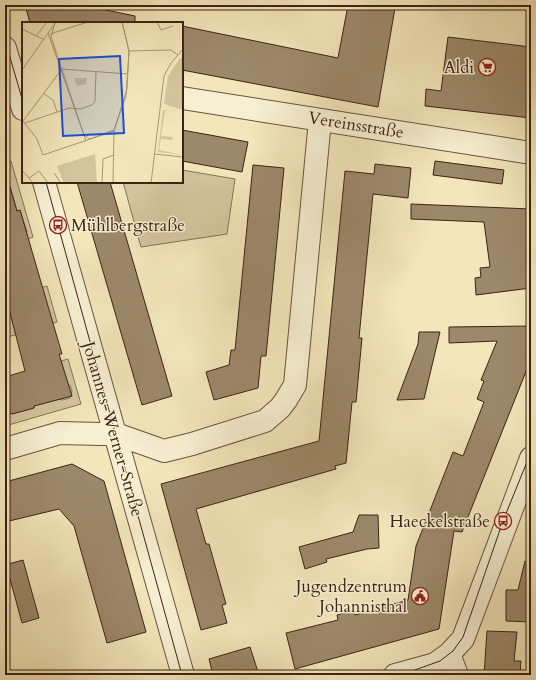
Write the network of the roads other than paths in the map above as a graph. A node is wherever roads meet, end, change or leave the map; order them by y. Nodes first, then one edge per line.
1 (5, 48) edge
2 (15, 84) edge
3 (183, 98) edge
4 (22, 106) edge
5 (320, 120) junction
6 (531, 153) edge
7 (44, 183) edge
8 (116, 434) junction
9 (5, 449) edge
10 (531, 458) edge
11 (449, 654) junction
12 (183, 675) edge
13 (395, 675) edge
14 (457, 675) edge

1 - 2 street
2 - 4 street
3 - 5 street, Vereinsstraße
5 - 6 street, Vereinsstraße
5 - 8 street
7 - 8 street, Johannes-Werner-Straße
8 - 9 street
8 - 12 street, Johannes-Werner-Straße
10 - 11 street
11 - 13 street
11 - 14 street

